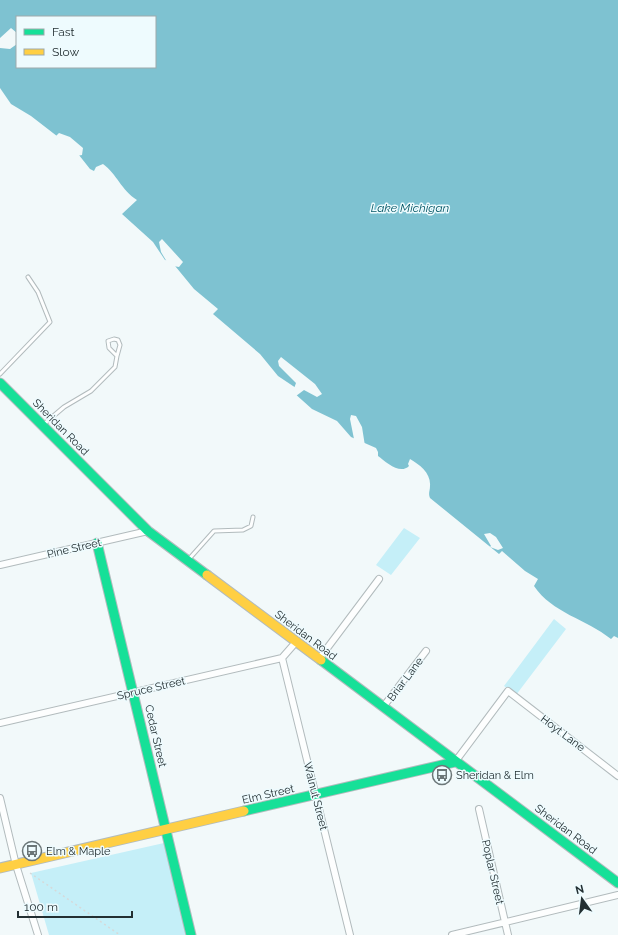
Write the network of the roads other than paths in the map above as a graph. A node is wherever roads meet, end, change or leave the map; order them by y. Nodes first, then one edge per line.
1 (28, 276) dead end
2 (117, 356) junction
3 (0, 374) edge
4 (0, 383) edge
5 (43, 425) junction
6 (253, 517) dead end
7 (148, 531) junction
8 (97, 543) junction
9 (188, 561) junction
10 (0, 565) edge
11 (378, 579) dead end
12 (296, 642) junction
13 (426, 651) dead end
14 (282, 658) junction
15 (318, 659) junction
16 (134, 693) junction
17 (383, 707) junction
18 (0, 723) edge
19 (455, 762) junction
20 (618, 776) edge
21 (316, 795) junction
22 (0, 798) edge
23 (479, 809) dead end
24 (166, 830) junction
25 (16, 865) junction
26 (0, 868) edge
27 (618, 883) edge
28 (618, 895) edge
29 (505, 923) junction
30 (38, 935) edge
31 (191, 935) edge
32 (350, 935) edge
33 (452, 935) edge
34 (508, 935) edge

1 - 3 lane
2 - 2 lane
2 - 5 lane
4 - 5 street, Sheridan Road
5 - 7 street, Sheridan Road
6 - 9 lane
7 - 8 street, Pine Street
7 - 9 street, Sheridan Road
8 - 10 street, Pine Street
8 - 16 street, Cedar Street
9 - 12 street, Sheridan Road
11 - 15 street
12 - 14 street
12 - 15 street, Sheridan Road
13 - 17 street, Briar Lane
14 - 16 street, Spruce Street
14 - 21 street, Walnut Street
15 - 17 street, Sheridan Road
16 - 18 street, Spruce Street
16 - 24 street, Cedar Street
17 - 19 street, Sheridan Road
19 - 20 street, Hoyt Lane
19 - 21 street, Elm Street
19 - 27 street, Sheridan Road
21 - 24 street, Elm Street
21 - 32 street, Walnut Street
22 - 25 street
23 - 29 street, Poplar Street
24 - 25 street, Elm Street
24 - 31 street, Cedar Street
25 - 26 street, Elm Street
25 - 30 street
28 - 29 street
29 - 33 street
29 - 34 street, Poplar Street

